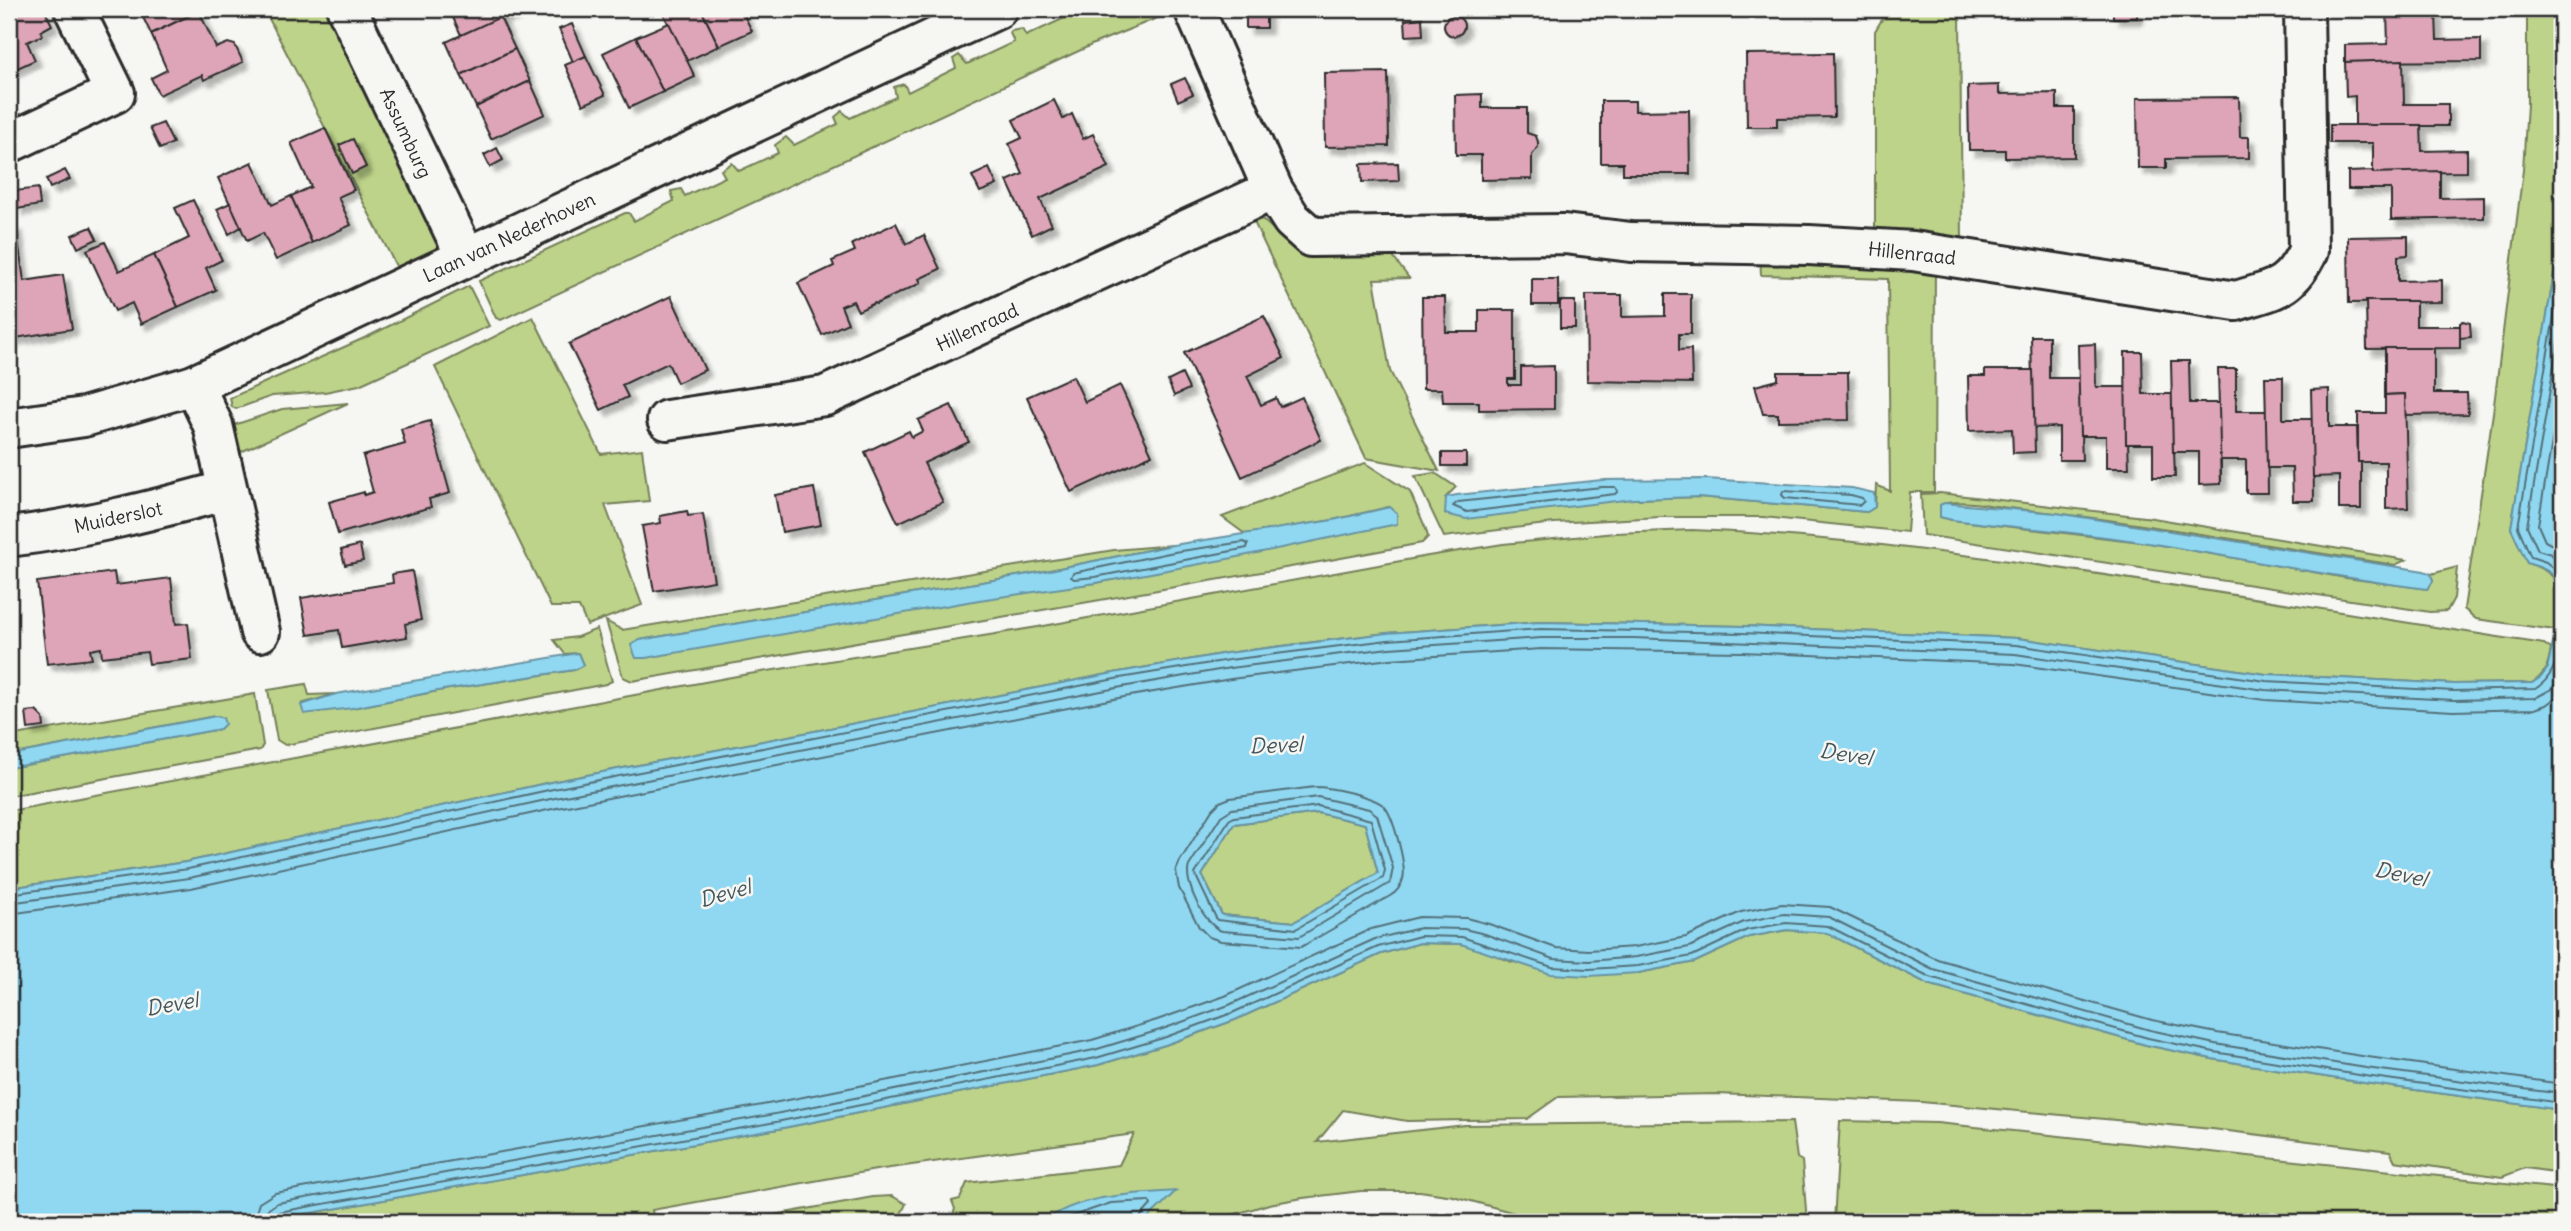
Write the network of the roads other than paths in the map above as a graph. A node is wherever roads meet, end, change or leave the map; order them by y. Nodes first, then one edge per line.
1 (74, 9) edge
2 (347, 9) edge
3 (997, 9) edge
4 (1194, 9) edge
5 (2304, 9) edge
6 (9, 143) edge
7 (1273, 190) junction
8 (466, 257) junction
9 (194, 385) junction
10 (667, 420) dead end
11 (9, 428) edge
12 (227, 490) junction
13 (9, 537) edge
14 (260, 632) dead end

1 - 6 street
2 - 8 street, Assumburg
3 - 8 street, Laan van Nederhoven
4 - 7 street, Hillenraad
5 - 7 street, Hillenraad
7 - 10 street, Hillenraad
8 - 9 street, Laan van Nederhoven
9 - 11 street, Laan van Nederhoven
9 - 12 street
12 - 13 street, Muiderslot
12 - 14 street

